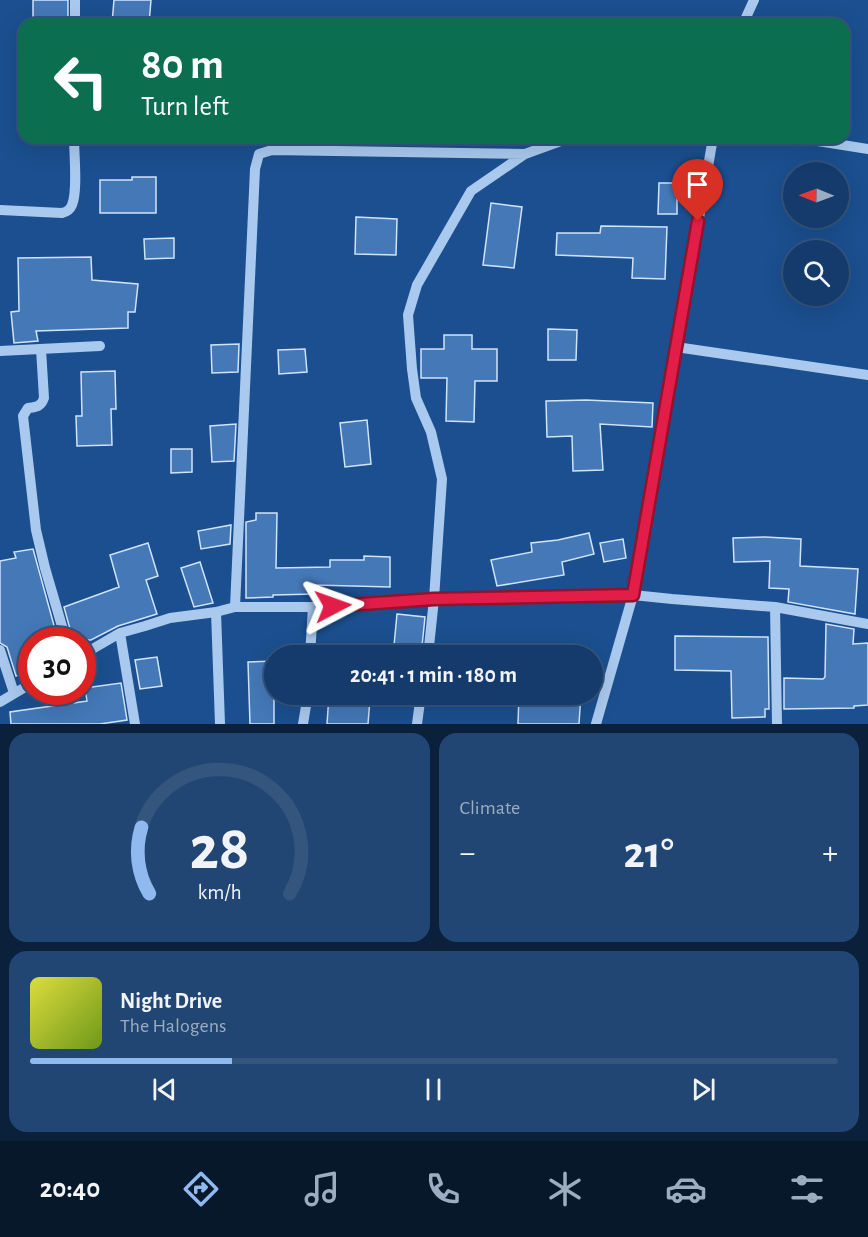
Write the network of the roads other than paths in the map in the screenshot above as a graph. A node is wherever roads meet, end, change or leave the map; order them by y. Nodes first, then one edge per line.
1 (75, 0) edge
2 (754, 0) edge
3 (75, 18) edge
4 (746, 18) edge
5 (74, 144) edge
6 (552, 144) edge
7 (712, 144) edge
8 (837, 144) edge
9 (868, 149) edge
10 (525, 154) junction
11 (0, 210) edge
12 (100, 346) dead end
13 (676, 347) junction
14 (41, 349) junction
15 (0, 351) edge
16 (868, 375) edge
17 (633, 595) junction
18 (434, 599) junction
19 (235, 607) junction
20 (313, 607) junction
21 (776, 607) junction
22 (216, 612) junction
23 (868, 624) edge
24 (62, 627) edge
25 (120, 633) junction
26 (311, 645) edge
27 (429, 645) edge
28 (96, 647) edge
29 (0, 650) edge
30 (18, 691) edge
31 (14, 693) junction
32 (0, 702) edge
33 (306, 705) edge
34 (420, 705) edge
35 (135, 724) edge
36 (220, 724) edge
37 (303, 724) edge
38 (417, 724) edge
39 (596, 724) edge
40 (777, 724) edge

1 - 3 street
2 - 4 street
5 - 11 street
6 - 10 street
7 - 13 street
8 - 9 street
10 - 18 street
10 - 19 street
12 - 14 street
13 - 16 street
13 - 17 street
14 - 15 street
14 - 24 street
17 - 18 street
17 - 21 street
17 - 39 street
18 - 20 street
18 - 27 street
19 - 20 street
19 - 22 street
20 - 26 street
21 - 23 street
21 - 40 street
22 - 25 street
22 - 36 street
25 - 28 street
25 - 35 street
29 - 31 street
30 - 31 street
31 - 32 street
33 - 37 street
34 - 38 street

